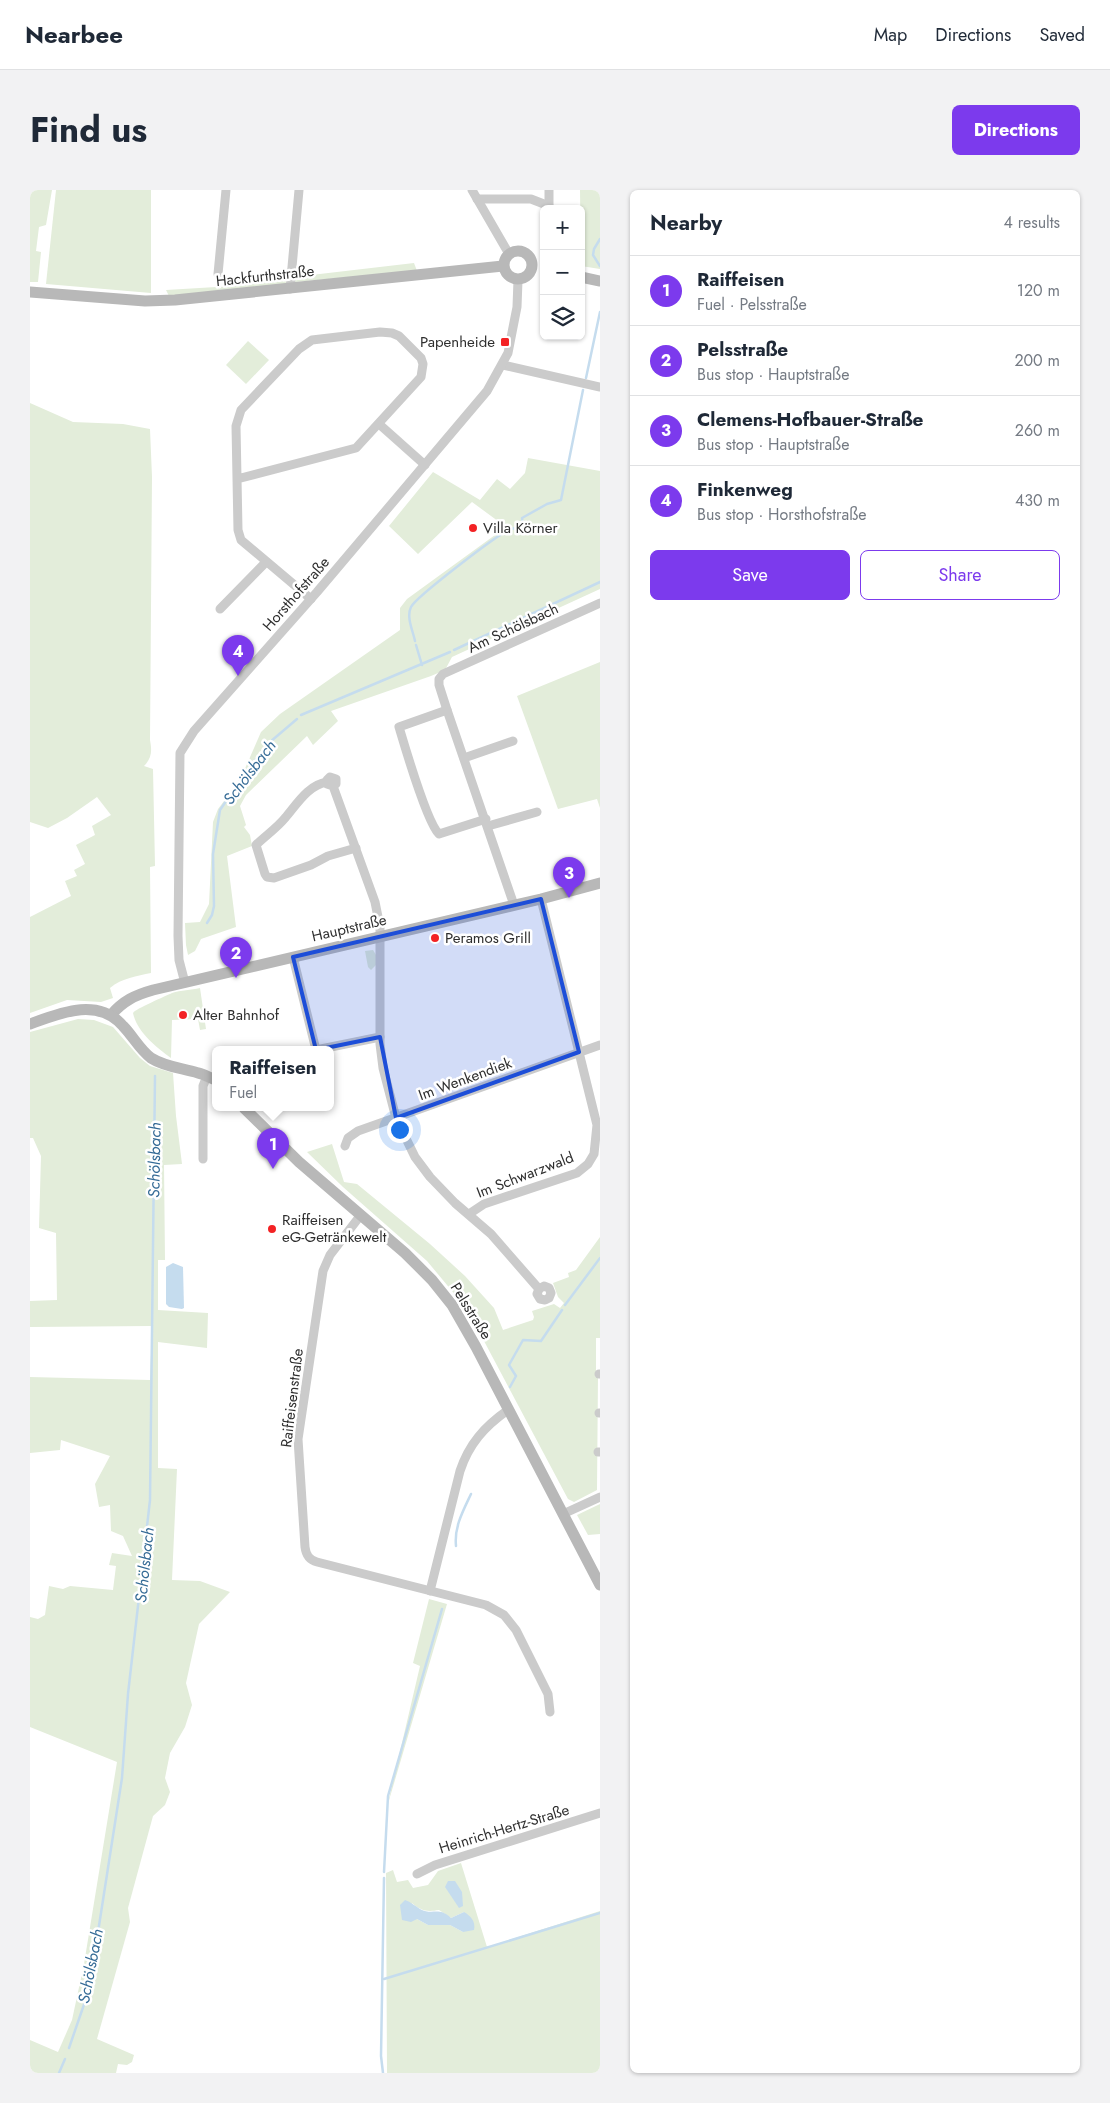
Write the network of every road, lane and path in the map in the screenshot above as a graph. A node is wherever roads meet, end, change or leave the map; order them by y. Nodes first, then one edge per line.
1 (226, 190) edge
2 (299, 190) edge
3 (472, 190) edge
4 (549, 190) edge
5 (477, 199) junction
6 (544, 205) edge
7 (549, 205) edge
8 (509, 254) junction
9 (503, 266) junction
10 (532, 268) junction
11 (540, 269) edge
12 (218, 274) dead end
13 (585, 278) edge
14 (518, 280) junction
15 (600, 281) edge
16 (290, 290) junction
17 (30, 292) edge
18 (503, 365) junction
19 (600, 387) edge
20 (379, 424) junction
21 (425, 465) junction
22 (237, 479) junction
23 (266, 562) junction
24 (311, 599) junction
25 (600, 603) edge
26 (220, 610) dead end
27 (447, 710) junction
28 (513, 741) dead end
29 (464, 758) junction
30 (537, 812) dead end
31 (487, 823) junction
32 (356, 848) junction
33 (600, 883) edge
34 (541, 899) junction
35 (514, 905) junction
36 (381, 936) junction
37 (293, 957) junction
38 (185, 983) junction
39 (111, 1015) junction
40 (30, 1024) edge
41 (380, 1037) junction
42 (600, 1045) edge
43 (313, 1046) edge
44 (334, 1046) edge
45 (579, 1052) junction
46 (211, 1078) edge
47 (247, 1111) edge
48 (396, 1118) junction
49 (345, 1146) dead end
50 (203, 1159) dead end
51 (469, 1214) junction
52 (360, 1216) junction
53 (539, 1289) dead end
54 (508, 1410) junction
55 (600, 1497) edge
56 (562, 1514) junction
57 (600, 1586) edge
58 (430, 1590) junction
59 (550, 1712) dead end
60 (600, 1813) edge
61 (417, 1874) dead end

1 - 12 street
2 - 16 street
3 - 5 street
4 - 7 street
5 - 6 street
5 - 8 street
8 - 9 street
8 - 10 street
9 - 14 street
9 - 16 street, Hackfurthstraße
10 - 11 street
10 - 14 street
13 - 15 street
14 - 18 street, Horsthofstraße
16 - 17 street, Hackfurthstraße
18 - 19 street
18 - 21 street, Horsthofstraße
20 - 21 street
20 - 22 street
20 - 22 street
21 - 24 street, Horsthofstraße
22 - 23 street
23 - 24 street
23 - 26 street
24 - 38 street, Horsthofstraße
25 - 27 street, Am Schölsbach
27 - 29 street
27 - 31 street
28 - 29 street
29 - 31 street
30 - 31 street
31 - 35 street
32 - 32 street
32 - 36 street
33 - 34 street, Hauptstraße
34 - 35 street, Hauptstraße
34 - 45 street, Im Schwarzwald
35 - 36 street, Hauptstraße
36 - 37 street, Hauptstraße
36 - 41 street
37 - 38 street, Hauptstraße
37 - 43 street
38 - 39 street, Hauptstraße
39 - 40 street
39 - 46 street
41 - 44 street
41 - 48 street
42 - 45 street, Im Wenkendiek
45 - 48 street, Im Wenkendiek
45 - 51 street, Im Schwarzwald
46 - 50 street
47 - 52 street, Pelsstraße
48 - 49 street, Im Wenkendiek
48 - 51 street
51 - 53 street
52 - 54 street, Pelsstraße
52 - 58 street, Raiffeisenstraße
54 - 56 street, Pelsstraße
54 - 58 street
55 - 56 street
56 - 57 street, Pelsstraße
58 - 59 street, Raiffeisenstraße
60 - 61 street, Heinrich-Hertz-Straße

